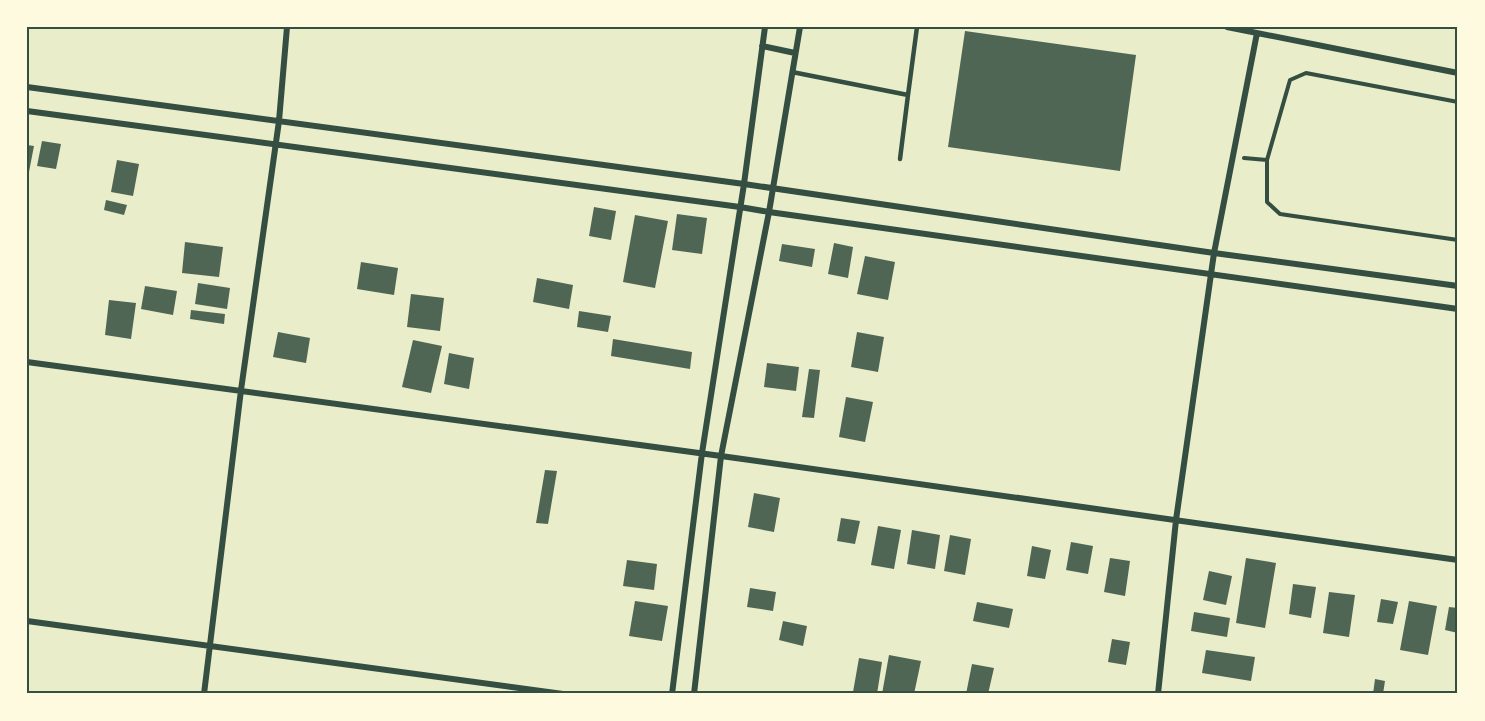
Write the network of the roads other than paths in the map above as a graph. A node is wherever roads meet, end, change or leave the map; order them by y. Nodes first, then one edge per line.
1 (287, 27) edge
2 (765, 27) edge
3 (800, 27) edge
4 (917, 27) edge
5 (1227, 27) edge
6 (1257, 33) junction
7 (762, 45) junction
8 (795, 53) junction
9 (792, 72) junction
10 (1458, 73) edge
11 (27, 87) edge
12 (908, 95) junction
13 (27, 111) edge
14 (279, 122) junction
15 (275, 144) junction
16 (900, 159) dead end
17 (744, 184) junction
18 (772, 188) junction
19 (740, 207) junction
20 (769, 212) junction
21 (1214, 253) junction
22 (1211, 275) junction
23 (1458, 286) edge
24 (1458, 309) edge
25 (27, 362) edge
26 (241, 390) junction
27 (702, 453) junction
28 (721, 456) junction
29 (1176, 520) junction
30 (1458, 560) edge
31 (27, 621) edge
32 (210, 646) junction
33 (204, 694) edge
34 (562, 694) edge
35 (672, 694) edge
36 (694, 694) edge
37 (1158, 694) edge

1 - 14 street
2 - 7 street
3 - 8 street
4 - 12 lane
5 - 6 street
6 - 10 street
6 - 21 street
7 - 8 street
7 - 17 street
8 - 9 street
9 - 12 lane
9 - 18 street
11 - 14 street
12 - 16 lane
13 - 15 street
14 - 15 street
14 - 17 street
15 - 19 street
15 - 26 street
17 - 18 street
17 - 19 street
18 - 20 street
18 - 21 street
19 - 20 street
19 - 27 street
20 - 22 street
20 - 28 street
21 - 22 street
21 - 23 street
22 - 24 street
22 - 29 street
25 - 26 street
26 - 27 street
26 - 32 street
27 - 28 street
27 - 35 street
28 - 29 street
28 - 36 street
29 - 30 street
29 - 37 street
31 - 32 street
32 - 33 street
32 - 34 street

